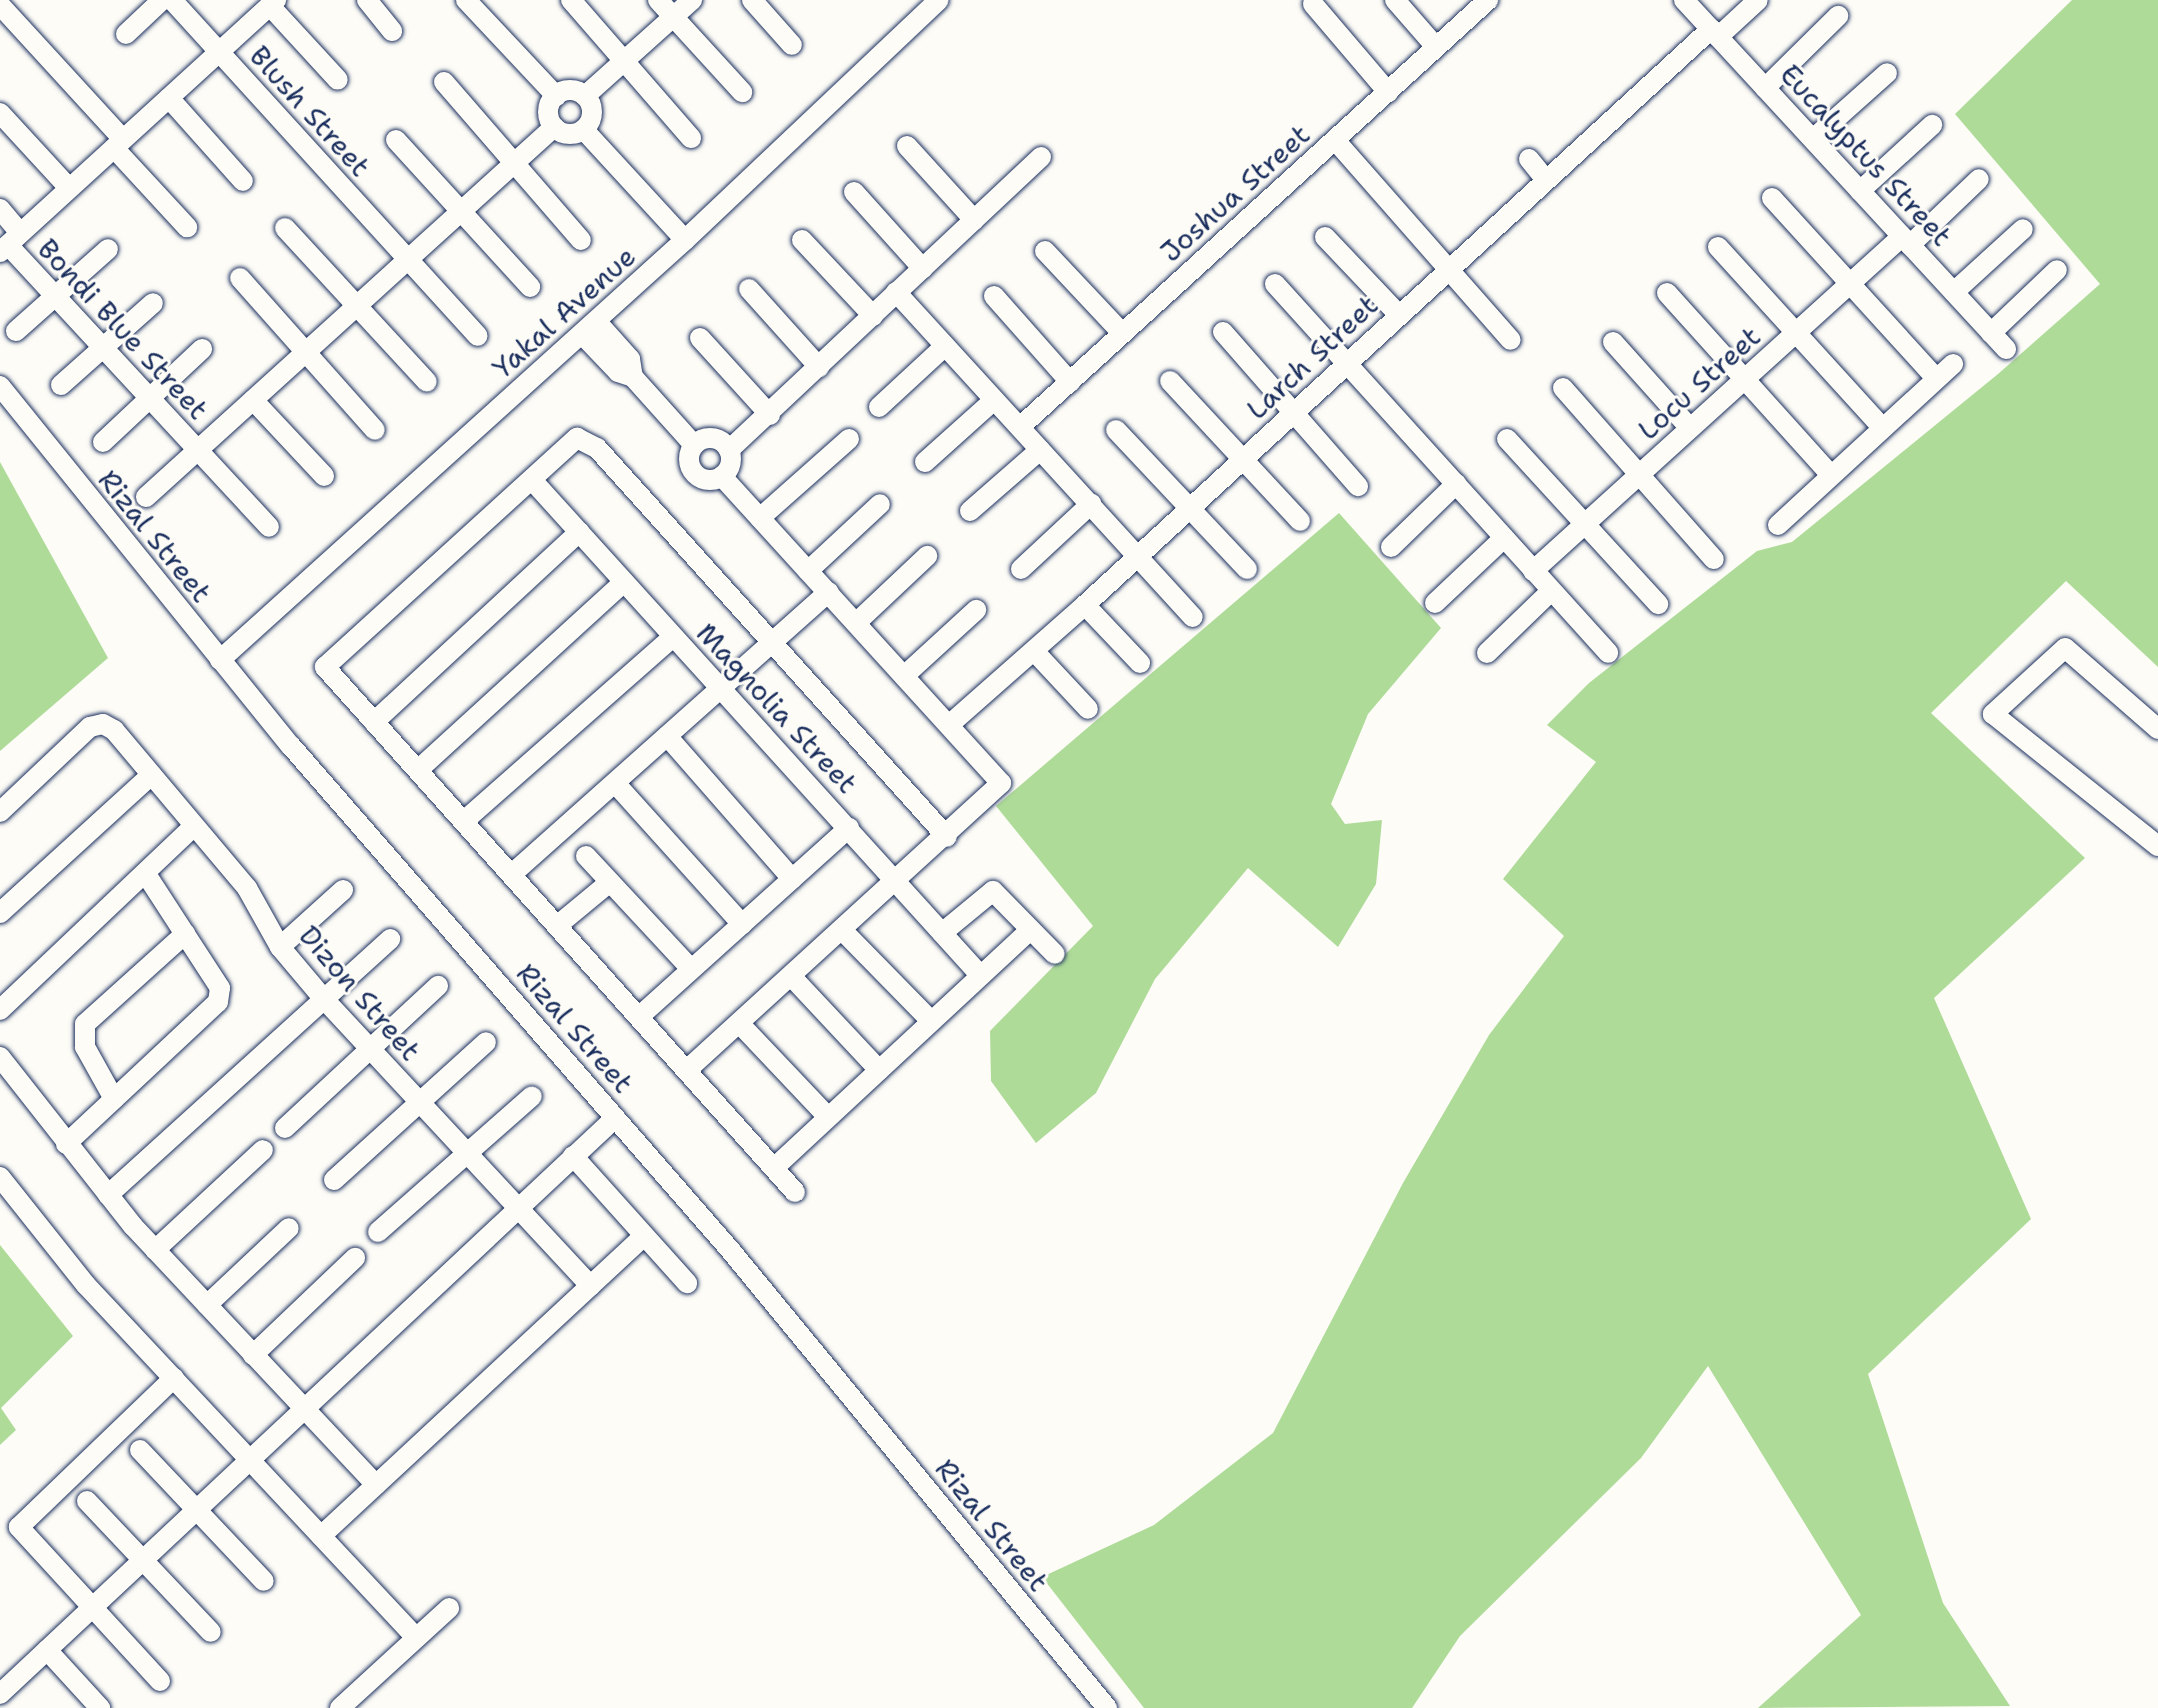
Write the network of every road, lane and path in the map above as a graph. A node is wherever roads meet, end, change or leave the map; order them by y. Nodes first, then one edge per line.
1 (162, 0) edge
2 (172, 0) edge
3 (367, 0) edge
4 (466, 0) edge
5 (571, 0) edge
6 (658, 0) edge
7 (692, 0) edge
8 (752, 0) edge
9 (939, 0) edge
10 (1395, 0) edge
11 (1488, 0) edge
12 (1684, 0) edge
13 (1758, 0) edge
14 (273, 3) edge
15 (1313, 4) dead end
16 (0, 5) edge
17 (1838, 16) dead end
18 (673, 17) junction
19 (392, 31) dead end
20 (1714, 33) junction
21 (126, 34) dead end
22 (792, 45) dead end
23 (1436, 47) junction
24 (219, 52) junction
25 (624, 61) junction
26 (1887, 73) dead end
27 (338, 80) dead end
28 (444, 82) dead end
29 (1765, 88) junction
30 (742, 92) dead end
31 (1388, 92) junction
32 (556, 96) junction
33 (585, 96) junction
34 (169, 98) junction
35 (0, 113) edge
36 (1932, 125) dead end
37 (554, 127) junction
38 (584, 130) junction
39 (691, 138) dead end
40 (1813, 139) junction
41 (396, 140) dead end
42 (1335, 140) junction
43 (118, 143) junction
44 (907, 146) dead end
45 (1041, 157) dead end
46 (1529, 159) dead end
47 (515, 163) junction
48 (1979, 179) dead end
49 (1546, 180) junction
50 (243, 181) dead end
51 (69, 188) junction
52 (1860, 191) junction
53 (854, 192) dead end
54 (1772, 198) dead end
55 (0, 209) edge
56 (461, 211) junction
57 (974, 220) junction
58 (187, 227) dead end
59 (285, 228) dead end
60 (2023, 229) dead end
61 (1325, 237) dead end
62 (581, 240) dead end
63 (685, 240) junction
64 (802, 240) dead end
65 (1906, 240) junction
66 (9, 243) edge
67 (1718, 247) dead end
68 (108, 249) dead end
69 (1045, 251) dead end
70 (408, 260) junction
71 (923, 269) junction
72 (2057, 270) dead end
73 (1448, 271) junction
74 (240, 278) dead end
75 (1275, 284) dead end
76 (1850, 284) junction
77 (530, 287) dead end
78 (749, 289) dead end
79 (896, 292) junction
80 (1954, 292) junction
81 (1667, 293) dead end
82 (994, 296) dead end
83 (54, 297) junction
84 (153, 303) dead end
85 (357, 306) junction
86 (1399, 315) junction
87 (873, 316) junction
88 (589, 327) junction
89 (16, 331) dead end
90 (1223, 332) dead end
91 (1122, 333) junction
92 (1796, 333) junction
93 (1991, 333) junction
94 (478, 336) dead end
95 (700, 338) dead end
96 (1511, 340) dead end
97 (1613, 342) dead end
98 (945, 346) junction
99 (103, 348) junction
100 (202, 349) dead end
101 (2006, 349) dead end
102 (306, 352) junction
103 (1347, 363) junction
104 (1953, 364) dead end
105 (819, 367) junction
106 (1936, 378) junction
107 (1744, 379) junction
108 (1170, 381) dead end
109 (427, 382) dead end
110 (1070, 382) junction
111 (61, 385) dead end
112 (0, 386) edge
113 (1563, 388) dead end
114 (150, 399) junction
115 (253, 400) junction
116 (994, 400) junction
117 (879, 407) dead end
118 (1292, 413) junction
119 (770, 415) junction
120 (1020, 427) junction
121 (1882, 427) junction
122 (1690, 428) junction
123 (375, 430) dead end
124 (1116, 430) dead end
125 (849, 439) dead end
126 (1507, 439) dead end
127 (103, 442) dead end
128 (694, 445) junction
129 (198, 450) junction
130 (729, 450) junction
131 (1040, 450) junction
132 (1243, 458) junction
133 (925, 462) dead end
134 (1640, 474) junction
135 (1830, 474) junction
136 (324, 476) dead end
137 (722, 476) junction
138 (532, 480) junction
139 (1456, 484) junction
140 (1358, 486) dead end
141 (146, 497) dead end
142 (880, 504) dead end
143 (1091, 504) junction
144 (1190, 507) junction
145 (970, 511) dead end
146 (760, 518) junction
147 (1300, 521) dead end
148 (1585, 524) junction
149 (1778, 525) dead end
150 (269, 527) dead end
151 (579, 532) junction
152 (1504, 538) junction
153 (1391, 547) dead end
154 (1137, 555) junction
155 (927, 556) dead end
156 (1714, 559) dead end
157 (1021, 569) dead end
158 (1247, 569) dead end
159 (808, 571) junction
160 (1533, 571) junction
161 (624, 582) junction
162 (1551, 591) junction
163 (828, 592) junction
164 (1435, 603) dead end
165 (1658, 604) dead end
166 (1085, 605) junction
167 (976, 610) dead end
168 (1193, 617) dead end
169 (856, 623) junction
170 (673, 637) junction
171 (772, 641) junction
172 (1034, 651) junction
173 (1487, 653) dead end
174 (1608, 653) dead end
175 (220, 660) junction
176 (1140, 663) dead end
177 (904, 676) junction
178 (719, 689) junction
179 (1088, 709) dead end
180 (374, 722) junction
181 (949, 725) junction
182 (2158, 729) edge
183 (667, 736) junction
184 (418, 770) junction
185 (151, 775) junction
186 (615, 783) junction
187 (0, 812) edge
188 (464, 821) junction
189 (193, 827) junction
190 (849, 828) junction
191 (947, 837) junction
192 (2158, 846) edge
193 (586, 856) dead end
194 (146, 874) junction
195 (512, 874) junction
196 (792, 879) junction
197 (896, 881) junction
198 (610, 882) junction
199 (343, 890) dead end
200 (0, 913) edge
201 (742, 924) junction
202 (558, 925) junction
203 (842, 930) junction
204 (1030, 930) junction
205 (942, 933) junction
206 (185, 934) junction
207 (390, 939) dead end
208 (280, 947) junction
209 (1055, 954) dead end
210 (691, 969) junction
211 (980, 975) junction
212 (791, 976) junction
213 (438, 986) dead end
214 (323, 998) junction
215 (0, 1010) edge
216 (641, 1015) junction
217 (931, 1021) junction
218 (739, 1023) junction
219 (486, 1042) dead end
220 (369, 1049) junction
221 (0, 1057) edge
222 (688, 1069) junction
223 (879, 1070) junction
224 (532, 1096) dead end
225 (114, 1099) junction
226 (419, 1102) junction
227 (828, 1117) junction
228 (615, 1118) junction
229 (285, 1128) dead end
230 (66, 1144) junction
231 (263, 1150) dead end
232 (465, 1153) junction
233 (573, 1156) junction
234 (774, 1168) junction
235 (0, 1177) edge
236 (334, 1180) dead end
237 (795, 1192) dead end
238 (108, 1195) junction
239 (517, 1209) junction
240 (289, 1228) dead end
241 (378, 1232) dead end
242 (644, 1236) junction
243 (155, 1250) junction
244 (355, 1258) dead end
245 (687, 1283) dead end
246 (591, 1286) junction
247 (207, 1305) junction
248 (253, 1355) junction
249 (174, 1378) junction
250 (304, 1409) junction
251 (140, 1450) dead end
252 (250, 1460) junction
253 (376, 1485) junction
254 (87, 1501) dead end
255 (197, 1510) junction
256 (321, 1536) junction
257 (143, 1560) junction
258 (264, 1581) dead end
259 (92, 1608) junction
260 (449, 1608) dead end
261 (211, 1632) dead end
262 (416, 1638) junction
263 (47, 1650) junction
264 (160, 1681) dead end
265 (0, 1694) edge
266 (100, 1708) edge
267 (340, 1708) edge
268 (1107, 1708) edge

1 - 21 street
2 - 24 street, Blush Street
3 - 19 street
4 - 32 street
5 - 25 street
6 - 18 street
7 - 18 street
8 - 22 street
9 - 63 street, Yakal Avenue
10 - 23 street
11 - 23 street, Joshua Street
12 - 20 street, Eucalyptus Street
13 - 20 street, Larch Street
14 - 24 street
14 - 27 street
15 - 31 street
16 - 43 street
17 - 29 street
18 - 25 street
18 - 30 street
20 - 29 street, Eucalyptus Street
20 - 49 street, Larch Street
23 - 31 street, Joshua Street
24 - 34 street
24 - 70 street, Blush Street
25 - 33 street
25 - 39 street
26 - 40 street
28 - 47 street
29 - 40 street, Eucalyptus Street
31 - 42 street, Joshua Street
32 - 33 street
32 - 37 street
33 - 38 street
34 - 43 street
34 - 50 street
35 - 51 street
36 - 52 street
37 - 38 street
37 - 47 street
38 - 63 street
40 - 52 street, Eucalyptus Street
41 - 56 street
42 - 73 street
42 - 91 street, Joshua Street
43 - 51 street
43 - 58 street
44 - 57 street
45 - 57 street
46 - 49 street
47 - 56 street
47 - 62 street
48 - 65 street, Locu Street
49 - 73 street, Larch Street
51 - 66 street
52 - 65 street, Eucalyptus Street
53 - 71 street
54 - 76 street
55 - 66 street, Bondi Blue Street
56 - 70 street
56 - 77 street
57 - 71 street
59 - 85 street
60 - 80 street
61 - 86 street
63 - 88 street, Yakal Avenue
64 - 87 street
65 - 76 street, Locu Street
65 - 80 street, Eucalyptus Street
66 - 83 street, Bondi Blue Street
67 - 92 street
68 - 83 street
69 - 91 street
70 - 85 street
70 - 94 street, Blush Street
71 - 79 street
72 - 93 street
73 - 86 street, Larch Street
73 - 96 street
74 - 102 street
75 - 103 street
76 - 92 street, Locu Street
76 - 106 street
78 - 105 street
79 - 87 street
79 - 98 street
80 - 93 street, Eucalyptus Street
81 - 107 street
82 - 110 street
83 - 89 street
83 - 99 street, Bondi Blue Street
84 - 99 street
85 - 102 street
85 - 109 street
86 - 103 street, Larch Street
87 - 105 street
88 - 128 street
88 - 175 street, Yakal Avenue
90 - 118 street
91 - 110 street, Joshua Street
92 - 107 street, Locu Street
92 - 121 street
93 - 101 street, Eucalyptus Street
95 - 119 street
97 - 122 street
98 - 116 street
98 - 117 street
99 - 111 street
99 - 114 street, Bondi Blue Street
100 - 114 street
102 - 115 street
102 - 123 street
103 - 118 street, Larch Street
103 - 139 street
104 - 106 street
105 - 119 street
106 - 121 street
107 - 122 street, Locu Street
107 - 135 street
108 - 132 street
110 - 120 street, Joshua Street
112 - 175 street, Rizal Street
113 - 134 street
114 - 127 street
114 - 129 street, Bondi Blue Street
115 - 129 street
115 - 136 street
116 - 120 street
116 - 133 street
118 - 132 street, Larch Street
118 - 140 street
119 - 130 street
120 - 131 street
121 - 135 street
122 - 134 street, Locu Street
124 - 144 street
125 - 146 street
126 - 148 street
128 - 130 street
128 - 137 street
129 - 141 street
129 - 150 street, Bondi Blue Street
130 - 137 street
131 - 143 street
131 - 145 street
132 - 144 street, Larch Street
132 - 147 street
134 - 148 street, Locu Street
134 - 156 street
135 - 149 street
137 - 146 street
138 - 151 street, Magnolia Street
138 - 171 street
138 - 180 street
139 - 152 street
139 - 153 street
142 - 159 street
143 - 154 street
143 - 157 street
144 - 154 street, Larch Street
144 - 158 street
146 - 159 street
148 - 160 street, Locu Street
148 - 165 street
151 - 161 street, Magnolia Street
151 - 180 street
152 - 160 street
152 - 164 street
154 - 166 street, Larch Street
154 - 168 street
155 - 169 street
159 - 163 street
160 - 162 street
161 - 170 street, Magnolia Street
161 - 184 street
162 - 173 street
162 - 174 street
163 - 169 street
163 - 171 street
166 - 172 street, Larch Street
166 - 176 street
167 - 177 street
169 - 177 street
170 - 178 street, Magnolia Street
170 - 188 street
171 - 178 street
171 - 191 street
172 - 179 street
172 - 181 street, Larch Street
175 - 228 street, Rizal Street
177 - 181 street
178 - 183 street
178 - 190 street, Magnolia Street
180 - 184 street
181 - 191 street
182 - 192 street
183 - 186 street
183 - 196 street
184 - 188 street
185 - 187 street, Dizon Street
185 - 189 street, Dizon Street
185 - 200 street
186 - 195 street
186 - 201 street
188 - 195 street
189 - 194 street
189 - 208 street, Dizon Street
190 - 196 street
190 - 197 street, Magnolia Street
191 - 197 street
193 - 198 street
194 - 206 street
194 - 215 street
195 - 202 street
196 - 201 street
197 - 203 street
197 - 205 street, Magnolia Street
198 - 202 street
198 - 210 street
199 - 208 street
201 - 210 street
202 - 216 street
203 - 212 street
203 - 217 street
204 - 205 street
204 - 209 street
204 - 211 street
205 - 211 street, Magnolia Street
206 - 225 street
206 - 225 street
207 - 214 street
208 - 214 street, Dizon Street
210 - 216 street
211 - 217 street
212 - 218 street
212 - 223 street
213 - 220 street
214 - 220 street, Dizon Street
214 - 238 street
216 - 222 street
217 - 223 street
218 - 222 street
218 - 227 street
219 - 226 street
220 - 226 street, Dizon Street
220 - 229 street
221 - 230 street
222 - 234 street
223 - 227 street
224 - 232 street
225 - 230 street
226 - 232 street, Dizon Street
226 - 236 street
227 - 234 street
228 - 233 street
228 - 268 street, Rizal Street
230 - 238 street
231 - 243 street
232 - 239 street, Dizon Street
232 - 241 street
233 - 239 street
233 - 242 street
234 - 237 street
235 - 249 street
238 - 243 street
239 - 246 street, Dizon Street
239 - 250 street
240 - 247 street
242 - 245 street
242 - 246 street
243 - 247 street
244 - 248 street
246 - 253 street
247 - 248 street
248 - 250 street
249 - 252 street
249 - 259 street
250 - 252 street
250 - 253 street
251 - 255 street
252 - 255 street
252 - 256 street
253 - 256 street
254 - 257 street
255 - 257 street
255 - 258 street
256 - 262 street
257 - 259 street
257 - 261 street
259 - 263 street
259 - 264 street
260 - 262 street
262 - 267 street
263 - 265 street
263 - 266 street

